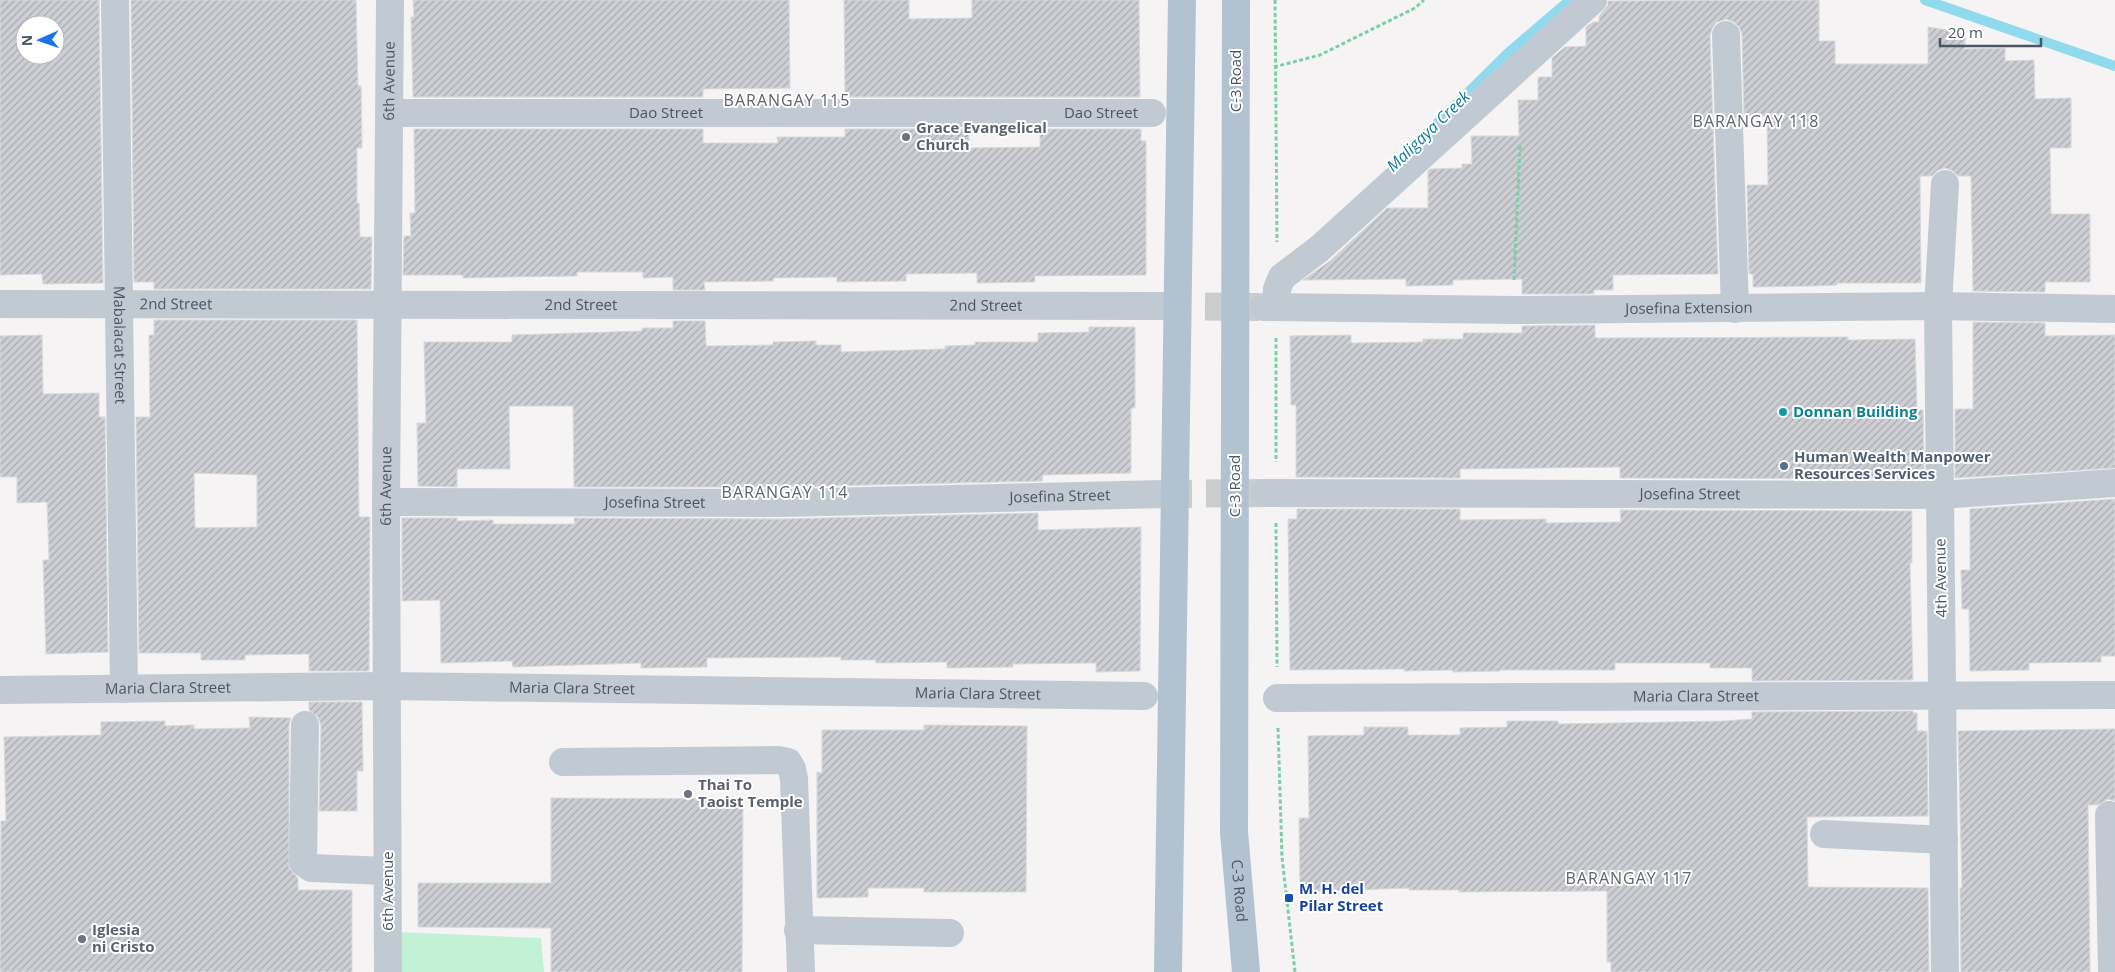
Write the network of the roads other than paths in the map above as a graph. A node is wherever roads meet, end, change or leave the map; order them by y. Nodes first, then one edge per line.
1 (115, 0) edge
2 (390, 0) edge
3 (1182, 0) edge
4 (1236, 0) edge
5 (1593, 0) edge
6 (1726, 35) dead end
7 (390, 113) junction
8 (1152, 113) dead end
9 (1945, 184) dead end
10 (0, 304) edge
11 (120, 305) junction
12 (387, 306) junction
13 (1163, 306) tunnel mouth
14 (1938, 306) junction
15 (1735, 309) junction
16 (2115, 309) edge
17 (2115, 483) edge
18 (1271, 493) tunnel mouth
19 (1164, 494) tunnel mouth
20 (1940, 495) junction
21 (386, 502) junction
22 (387, 686) junction
23 (0, 690) edge
24 (124, 690) junction
25 (1942, 695) junction
26 (2115, 695) edge
27 (1144, 696) dead end
28 (1277, 698) road end
29 (305, 725) dead end
30 (563, 762) dead end
31 (2108, 815) dead end
32 (1824, 834) dead end
33 (1944, 840) junction
34 (388, 871) junction
35 (798, 930) junction
36 (950, 933) dead end
37 (388, 972) edge
38 (801, 972) edge
39 (1168, 972) edge
40 (1246, 972) edge
41 (1945, 972) edge
42 (2112, 972) edge

1 - 11 street, Mabalacat Street
2 - 7 street, 6th Avenue
3 - 39 main road
4 - 40 main road, C-3 Road
5 - 15 street, Josefina Extension
6 - 15 street
7 - 8 street, Dao Street
7 - 12 street, 6th Avenue
9 - 14 street, 4th Avenue
10 - 11 street, 2nd Street
11 - 12 street, 2nd Street
11 - 24 street, Mabalacat Street
12 - 13 street, 2nd Street
12 - 21 street, 6th Avenue
14 - 15 street, Josefina Extension
14 - 16 street, Josefina Extension
14 - 20 street, 4th Avenue
17 - 20 street, Josefina Street
18 - 20 street, Josefina Street
19 - 21 street, Josefina Street
20 - 25 street, 4th Avenue
21 - 22 street, 6th Avenue
22 - 24 street, Maria Clara Street
22 - 27 street, Maria Clara Street
22 - 34 street, 6th Avenue
23 - 24 street, Maria Clara Street
25 - 26 street, Maria Clara Street
25 - 28 street, Maria Clara Street
25 - 33 street, 4th Avenue
29 - 34 street
30 - 35 street
31 - 42 street
32 - 33 street
33 - 41 street, 4th Avenue
34 - 37 street, 6th Avenue
35 - 36 street
35 - 38 street

